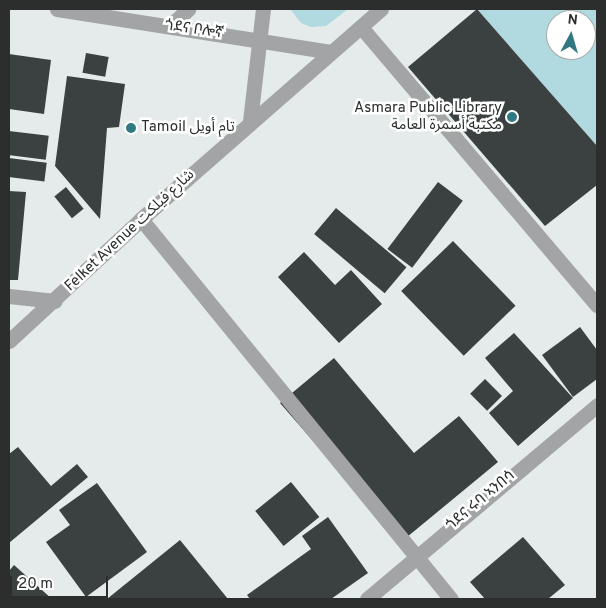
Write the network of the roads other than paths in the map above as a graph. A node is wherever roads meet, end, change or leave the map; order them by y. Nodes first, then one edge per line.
1 (57, 9) edge
2 (188, 9) edge
3 (263, 9) edge
4 (381, 9) edge
5 (170, 26) junction
6 (361, 27) junction
7 (260, 39) junction
8 (331, 52) junction
9 (250, 121) junction
10 (141, 219) junction
11 (9, 296) edge
12 (56, 301) junction
13 (597, 305) edge
14 (9, 341) edge
15 (597, 405) edge
16 (414, 557) junction
17 (367, 599) edge
18 (451, 599) edge

1 - 5 street, ጎደና ቦሎኛ
2 - 5 street
3 - 7 street
4 - 6 street, Felket Avenue شارع فيلكت
5 - 7 street, ጎደና ቦሎኛ
6 - 8 street, Felket Avenue شارع فيلكت
6 - 13 street
7 - 8 street, ጎደና ቦሎኛ
7 - 9 street
8 - 9 street, Felket Avenue شارع فيلكت
9 - 10 street, Felket Avenue شارع فيلكت
10 - 12 street, Felket Avenue شارع فيلكت
10 - 16 street
11 - 12 street
12 - 14 street, Felket Avenue شارع فيلكت
15 - 16 street, ጎደና ሩባ ኣንበሳ
16 - 17 street, ጎደና ሩባ ኣንበሳ
16 - 18 street

